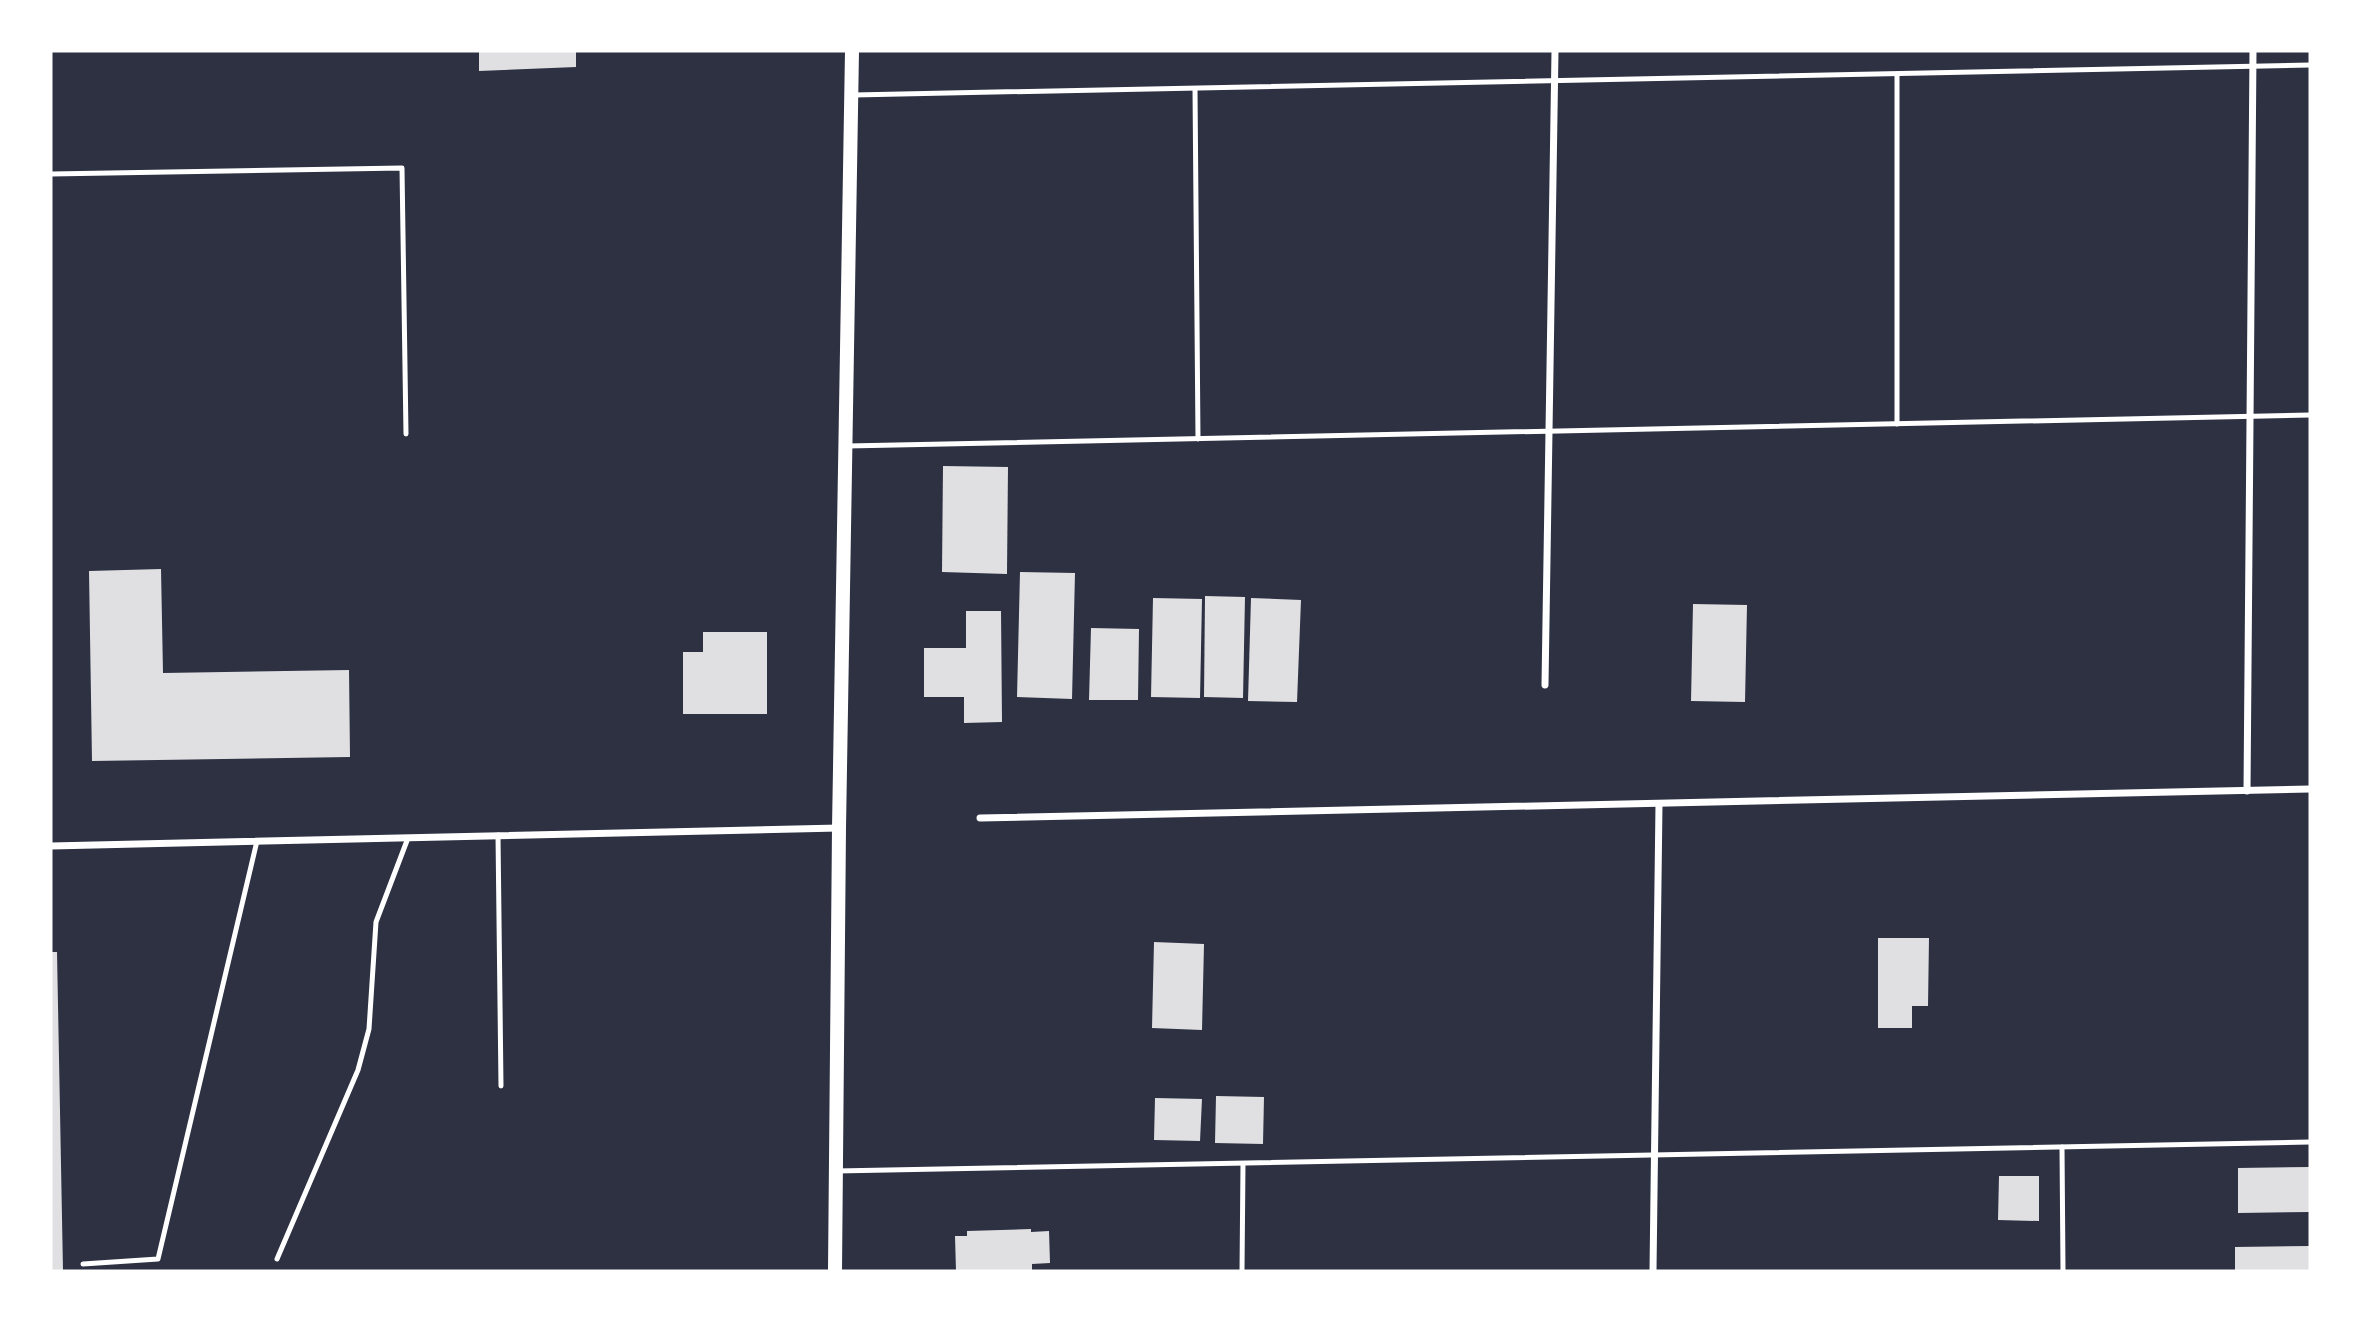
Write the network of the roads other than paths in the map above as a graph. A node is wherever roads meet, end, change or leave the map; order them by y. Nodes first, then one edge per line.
1 (852, 51) edge
2 (1555, 51) edge
3 (2253, 51) edge
4 (2310, 65) edge
5 (2253, 67) junction
6 (1897, 74) junction
7 (1554, 82) junction
8 (1195, 89) junction
9 (851, 95) junction
10 (51, 174) edge
11 (2310, 415) edge
12 (2250, 416) junction
13 (1897, 424) junction
14 (1549, 432) junction
15 (406, 434) dead end
16 (1198, 439) junction
17 (846, 446) junction
18 (1545, 685) dead end
19 (2310, 789) edge
20 (2247, 791) junction
21 (1659, 804) junction
22 (980, 818) dead end
23 (839, 828) junction
24 (498, 835) junction
25 (408, 838) junction
26 (257, 841) junction
27 (51, 846) edge
28 (501, 1086) dead end
29 (2310, 1142) edge
30 (2062, 1147) junction
31 (1654, 1156) junction
32 (1243, 1164) junction
33 (836, 1171) junction
34 (277, 1259) dead end
35 (83, 1264) dead end
36 (835, 1271) edge
37 (1242, 1271) edge
38 (1653, 1271) edge
39 (2063, 1271) edge

1 - 9 main road
2 - 7 street
3 - 5 street
4 - 5 lane
5 - 6 lane
5 - 12 street
6 - 7 lane
6 - 13 lane
7 - 8 lane
7 - 14 street
8 - 9 lane
8 - 16 lane
9 - 17 main road
10 - 15 lane
11 - 12 lane
12 - 13 lane
12 - 20 street
13 - 14 lane
14 - 16 lane
14 - 18 street
16 - 17 lane
17 - 23 main road
19 - 20 street
20 - 21 street
21 - 22 street
21 - 31 street
23 - 24 street
23 - 33 main road
24 - 25 street
24 - 28 lane
25 - 26 street
25 - 34 lane
26 - 27 street
26 - 35 lane
29 - 30 lane
30 - 31 lane
30 - 39 lane
31 - 32 lane
31 - 38 street
32 - 33 lane
32 - 37 lane
33 - 36 main road

